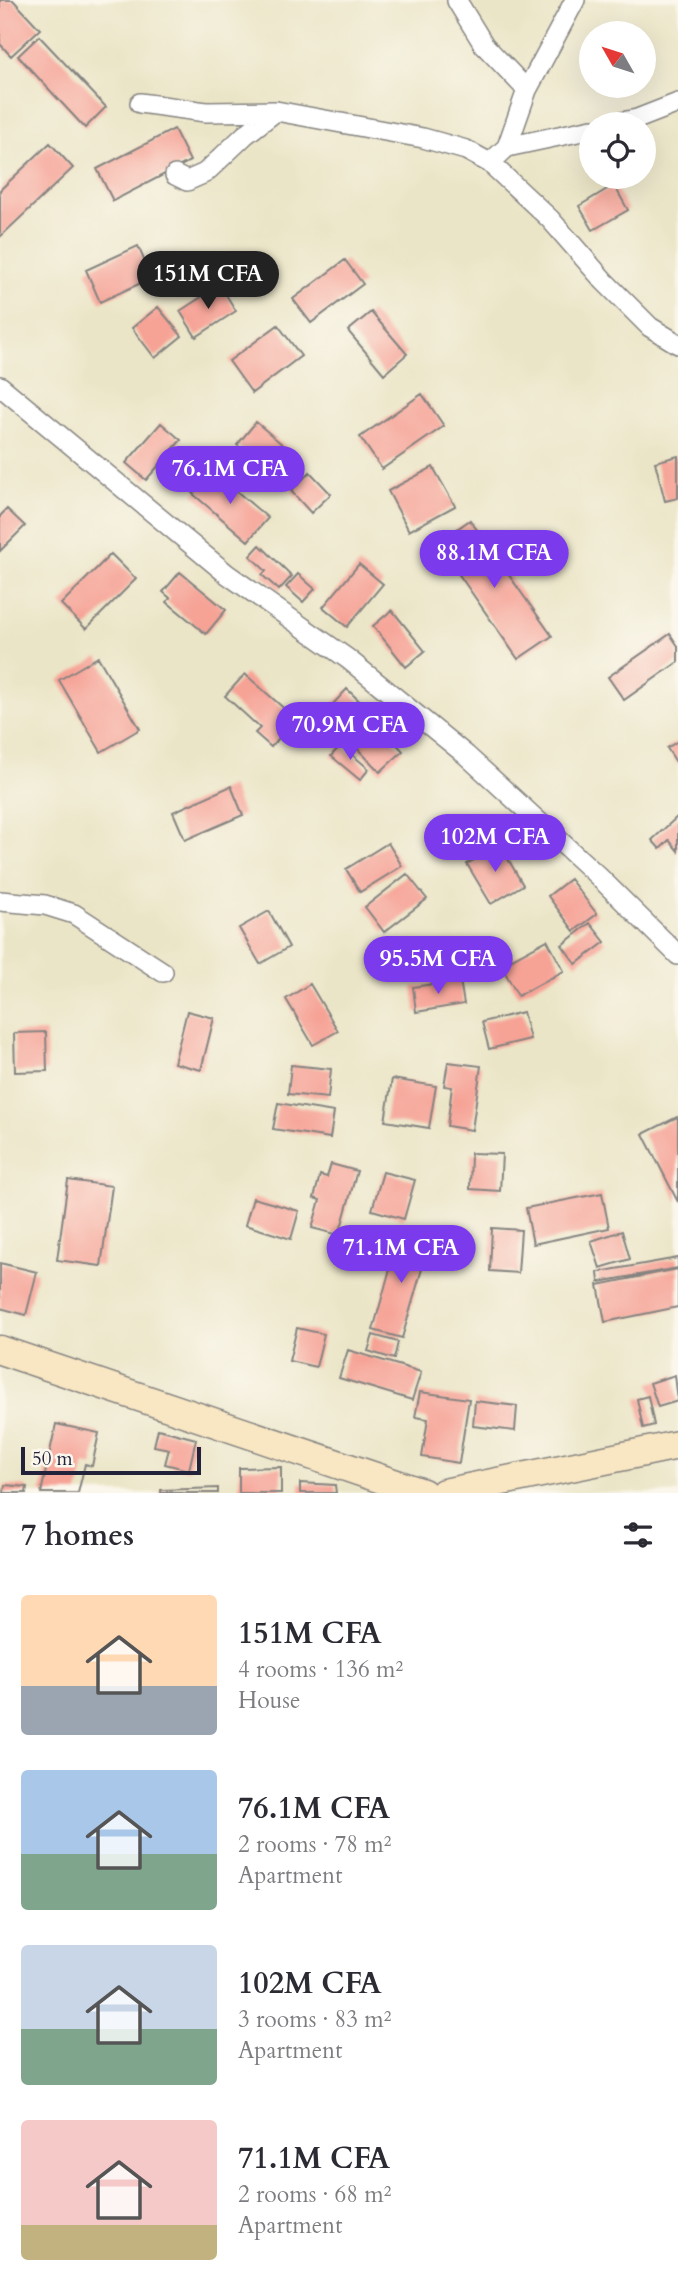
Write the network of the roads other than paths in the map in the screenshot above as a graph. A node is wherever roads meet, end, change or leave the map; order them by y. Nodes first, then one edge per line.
1 (575, 0) edge
2 (457, 1) edge
3 (527, 90) junction
4 (139, 103) dead end
5 (678, 103) edge
6 (276, 111) junction
7 (655, 112) edge
8 (579, 132) edge
9 (507, 147) junction
10 (490, 163) junction
11 (175, 175) dead end
12 (678, 344) edge
13 (0, 386) edge
14 (0, 901) edge
15 (678, 955) edge
16 (163, 972) dead end
17 (0, 1350) edge
18 (678, 1445) edge
19 (423, 1493) edge
20 (444, 1493) edge

1 - 3 street
2 - 3 street
3 - 9 street
4 - 6 street
5 - 7 street
6 - 10 street
6 - 11 street
8 - 9 street
9 - 10 street
10 - 12 street
13 - 15 street
14 - 16 street
17 - 19 street
18 - 20 street

